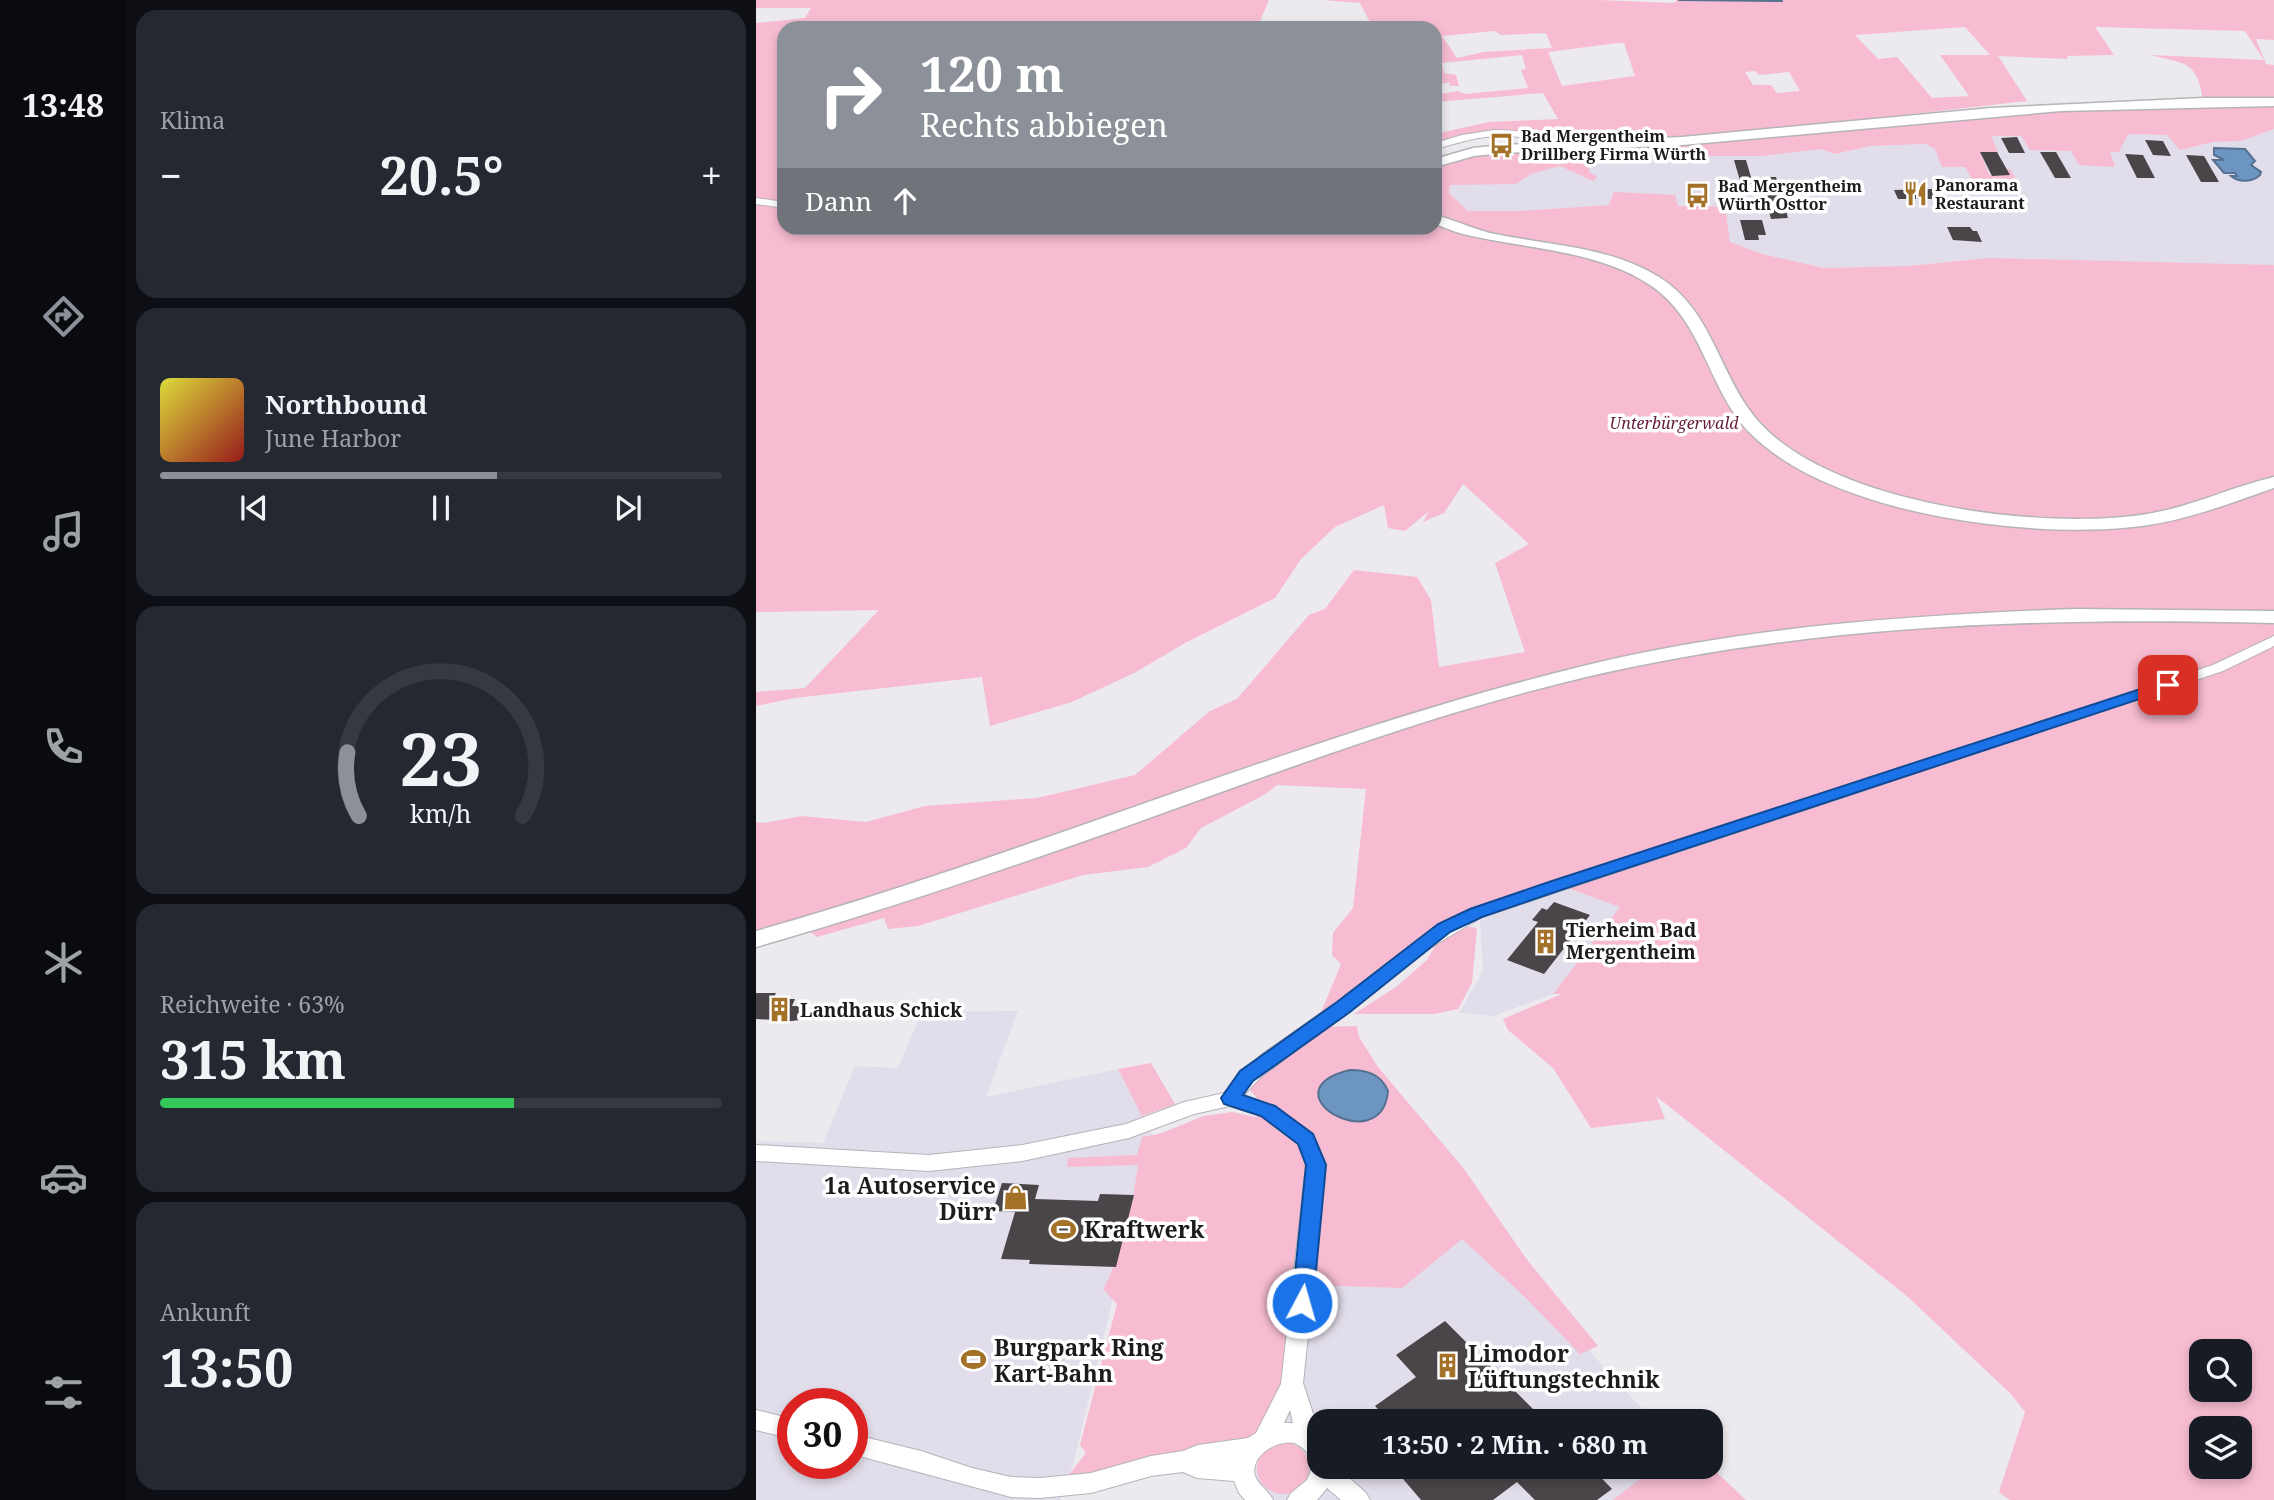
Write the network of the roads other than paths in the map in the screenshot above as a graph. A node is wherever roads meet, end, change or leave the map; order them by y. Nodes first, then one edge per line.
1 (2274, 102) edge
2 (1442, 144) edge
3 (1550, 146) junction
4 (1442, 161) edge
5 (756, 201) edge
6 (777, 204) edge
7 (1442, 221) edge
8 (2274, 482) edge
9 (2274, 617) edge
10 (2274, 640) edge
11 (756, 939) edge
12 (1230, 1098) junction
13 (756, 1153) edge
14 (1292, 1384) junction
15 (756, 1420) edge
16 (777, 1425) edge
17 (1307, 1430) edge
18 (1259, 1443) junction
19 (1307, 1447) edge
20 (868, 1448) edge
21 (1186, 1461) junction
22 (1315, 1479) edge
23 (1339, 1479) edge
24 (1251, 1491) edge
25 (1311, 1498) edge
26 (1358, 1500) edge

1 - 3 main road
2 - 3 street
3 - 4 main road
5 - 6 street
7 - 8 main road
9 - 11 main road
10 - 12 street
12 - 13 street
12 - 14 street
14 - 17 street
14 - 18 street
15 - 16 street
18 - 19 street
18 - 21 street
18 - 24 street
20 - 21 street
21 - 24 street
22 - 25 street
23 - 26 street

